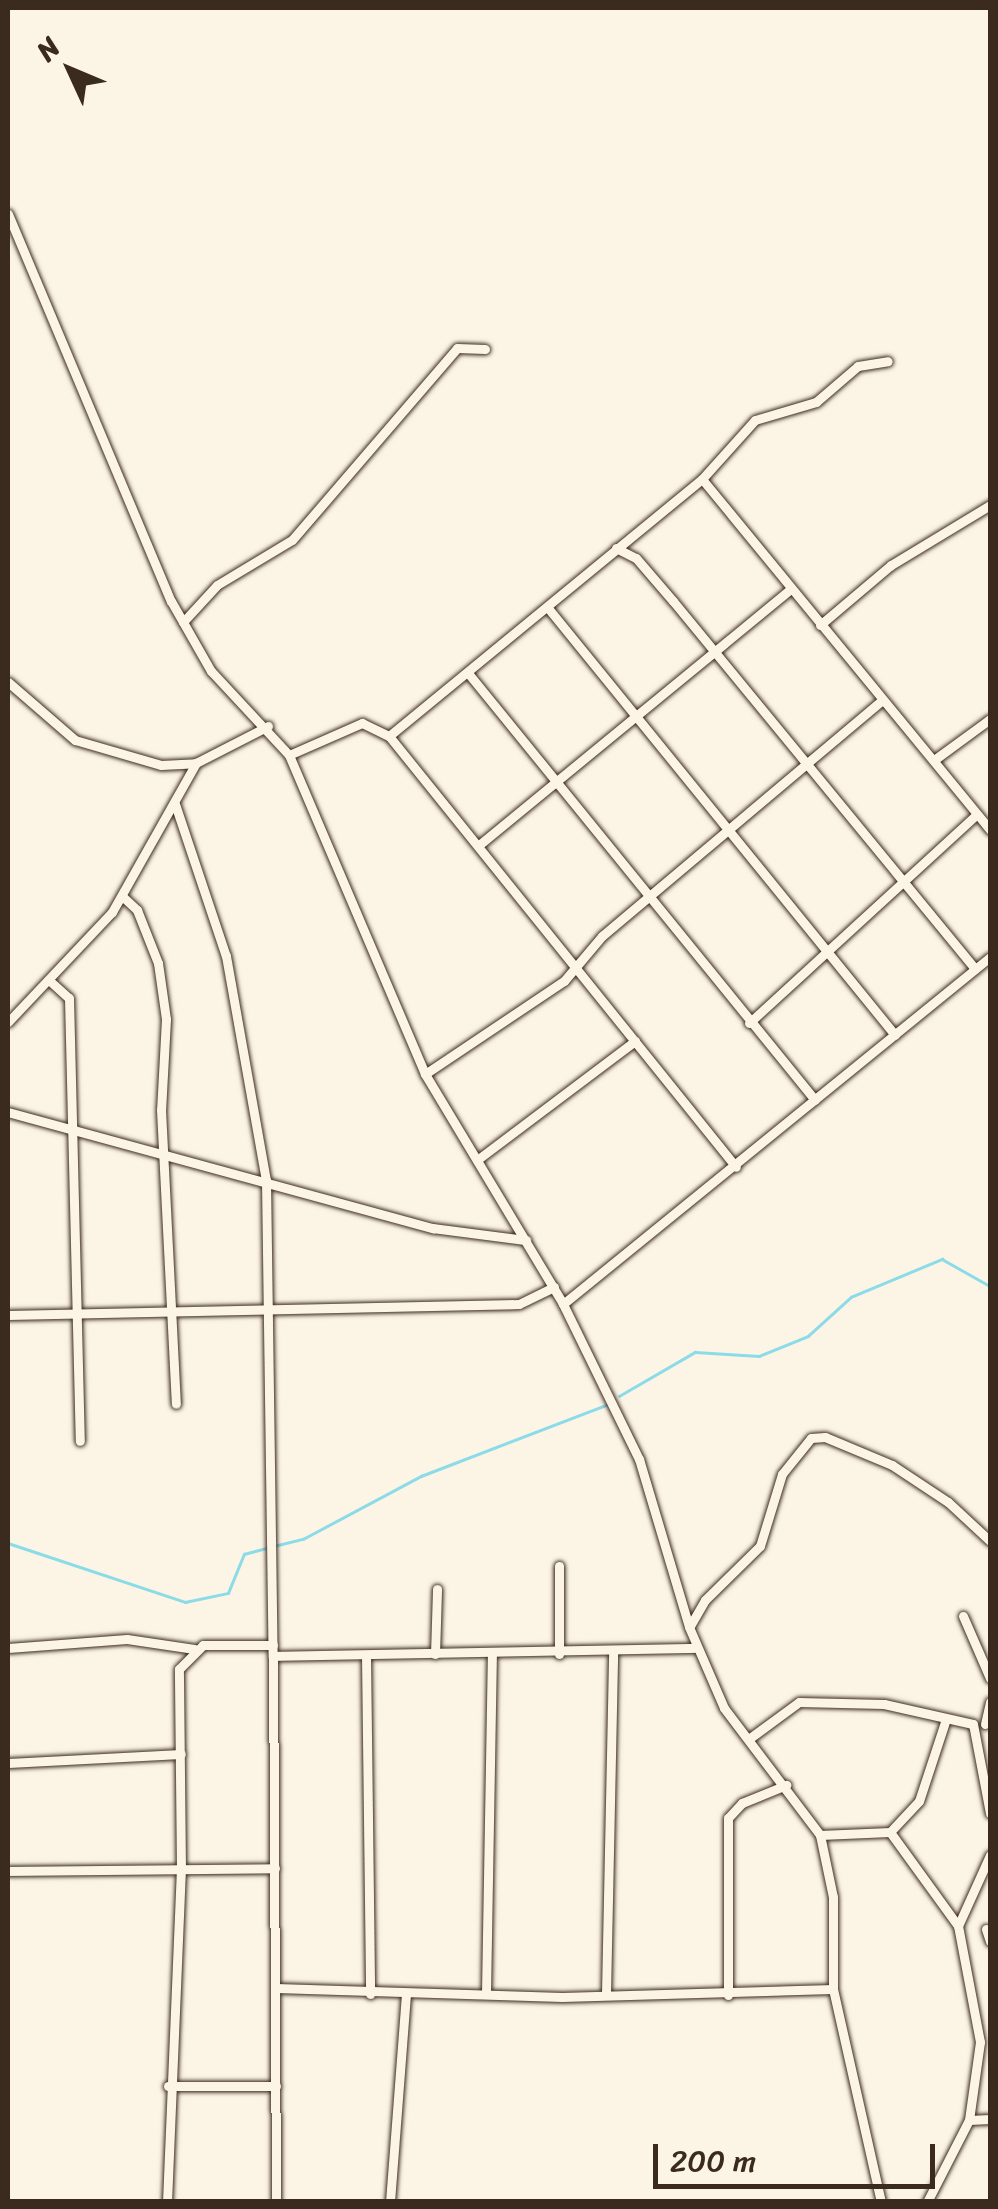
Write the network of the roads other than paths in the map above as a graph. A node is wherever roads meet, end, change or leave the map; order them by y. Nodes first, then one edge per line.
1 (8, 214) edge
2 (485, 349) dead end
3 (888, 361) dead end
4 (702, 478) junction
5 (990, 505) edge
6 (616, 548) junction
7 (791, 589) junction
8 (548, 608) junction
9 (183, 622) junction
10 (820, 625) junction
11 (716, 653) junction
12 (468, 673) junction
13 (8, 682) edge
14 (882, 700) junction
15 (639, 716) junction
16 (990, 719) edge
17 (268, 726) junction
18 (388, 736) junction
19 (290, 755) junction
20 (934, 760) junction
21 (196, 763) junction
22 (806, 764) junction
23 (560, 782) junction
24 (175, 804) junction
25 (977, 814) junction
26 (728, 830) junction
27 (990, 830) edge
28 (479, 845) junction
29 (901, 880) junction
30 (650, 894) junction
31 (122, 896) junction
32 (824, 948) junction
33 (990, 957) edge
34 (576, 967) junction
35 (975, 969) junction
36 (51, 982) junction
37 (8, 1022) edge
38 (749, 1023) junction
39 (895, 1034) junction
40 (635, 1041) junction
41 (425, 1074) junction
42 (816, 1100) junction
43 (8, 1112) edge
44 (72, 1129) junction
45 (166, 1154) junction
46 (477, 1160) junction
47 (736, 1167) junction
48 (266, 1180) junction
49 (526, 1240) junction
50 (554, 1288) junction
51 (563, 1304) junction
52 (268, 1310) junction
53 (174, 1313) junction
54 (76, 1314) junction
55 (8, 1315) edge
56 (176, 1404) dead end
57 (80, 1441) dead end
58 (990, 1541) edge
59 (558, 1566) dead end
60 (437, 1589) dead end
61 (963, 1616) dead end
62 (689, 1627) junction
63 (8, 1648) edge
64 (697, 1648) junction
65 (194, 1649) junction
66 (273, 1650) junction
67 (612, 1652) junction
68 (434, 1654) junction
69 (559, 1654) junction
70 (366, 1655) junction
71 (492, 1655) junction
72 (990, 1678) edge
73 (990, 1702) edge
74 (946, 1722) junction
75 (973, 1724) junction
76 (988, 1724) edge
77 (750, 1738) junction
78 (181, 1754) junction
79 (8, 1762) edge
80 (786, 1785) junction
81 (990, 1813) edge
82 (890, 1832) junction
83 (820, 1836) junction
84 (990, 1855) edge
85 (275, 1868) junction
86 (8, 1870) edge
87 (182, 1870) junction
88 (958, 1926) junction
89 (986, 1929) dead end
90 (990, 1940) edge
91 (276, 1988) junction
92 (833, 1989) junction
93 (370, 1994) junction
94 (406, 1994) junction
95 (486, 1994) junction
96 (606, 1994) junction
97 (728, 1994) junction
98 (168, 2086) junction
99 (276, 2086) junction
100 (990, 2119) edge
101 (969, 2120) junction
102 (167, 2202) edge
103 (276, 2202) edge
104 (390, 2202) edge
105 (881, 2202) edge
106 (927, 2202) edge

1 - 9 street
2 - 9 street
3 - 4 street
4 - 6 street
4 - 7 street
5 - 10 street
6 - 8 street
6 - 11 street
7 - 10 street
7 - 11 street
8 - 12 street
8 - 15 street
9 - 17 street
10 - 14 street
11 - 15 street
11 - 22 street
12 - 18 street
12 - 23 street
13 - 21 street
14 - 20 street
14 - 22 street
15 - 23 street
15 - 26 street
16 - 20 street
17 - 19 street
17 - 21 street
18 - 19 street
18 - 28 street
19 - 41 street
20 - 25 street
21 - 24 street
22 - 26 street
22 - 29 street
23 - 28 street
23 - 30 street
24 - 31 street
24 - 48 street
25 - 27 street
25 - 29 street
26 - 30 street
26 - 32 street
28 - 34 street
29 - 32 street
29 - 35 street
30 - 34 street
30 - 38 street
31 - 36 street
31 - 45 street
32 - 38 street
32 - 39 street
33 - 35 street
34 - 40 street
34 - 41 street
35 - 39 street
36 - 37 street
36 - 44 street
38 - 42 street
39 - 42 street
40 - 46 street
40 - 47 street
41 - 46 street
42 - 47 street
43 - 44 street
44 - 45 street
44 - 54 street
45 - 48 street
45 - 53 street
46 - 49 street
47 - 51 street
48 - 49 street
48 - 52 street
49 - 50 street
50 - 51 street
50 - 52 street
51 - 62 street
52 - 53 street
52 - 66 street
53 - 54 street
53 - 56 street
54 - 55 street
54 - 57 street
58 - 62 street
59 - 69 street
60 - 68 street
61 - 72 street
62 - 64 street
63 - 65 street
64 - 67 street
64 - 77 street
65 - 66 street
65 - 78 street
66 - 70 street
66 - 85 street
67 - 69 street
67 - 96 street
68 - 70 street
68 - 71 street
69 - 71 street
70 - 93 street
71 - 95 street
73 - 76 street
74 - 75 street
74 - 77 street
74 - 82 street
75 - 76 street
75 - 81 street
77 - 80 street
78 - 79 street
78 - 87 street
80 - 83 street
80 - 97 street
82 - 83 street
82 - 88 street
83 - 92 street
84 - 88 street
85 - 87 street
85 - 91 street
86 - 87 street
87 - 98 street
88 - 101 street
89 - 90 street
91 - 93 street
91 - 99 street
92 - 97 street
92 - 105 street
93 - 94 street
94 - 95 street
94 - 104 street
95 - 96 street
96 - 97 street
98 - 99 street
98 - 102 street
99 - 103 street
100 - 101 street
101 - 106 street

